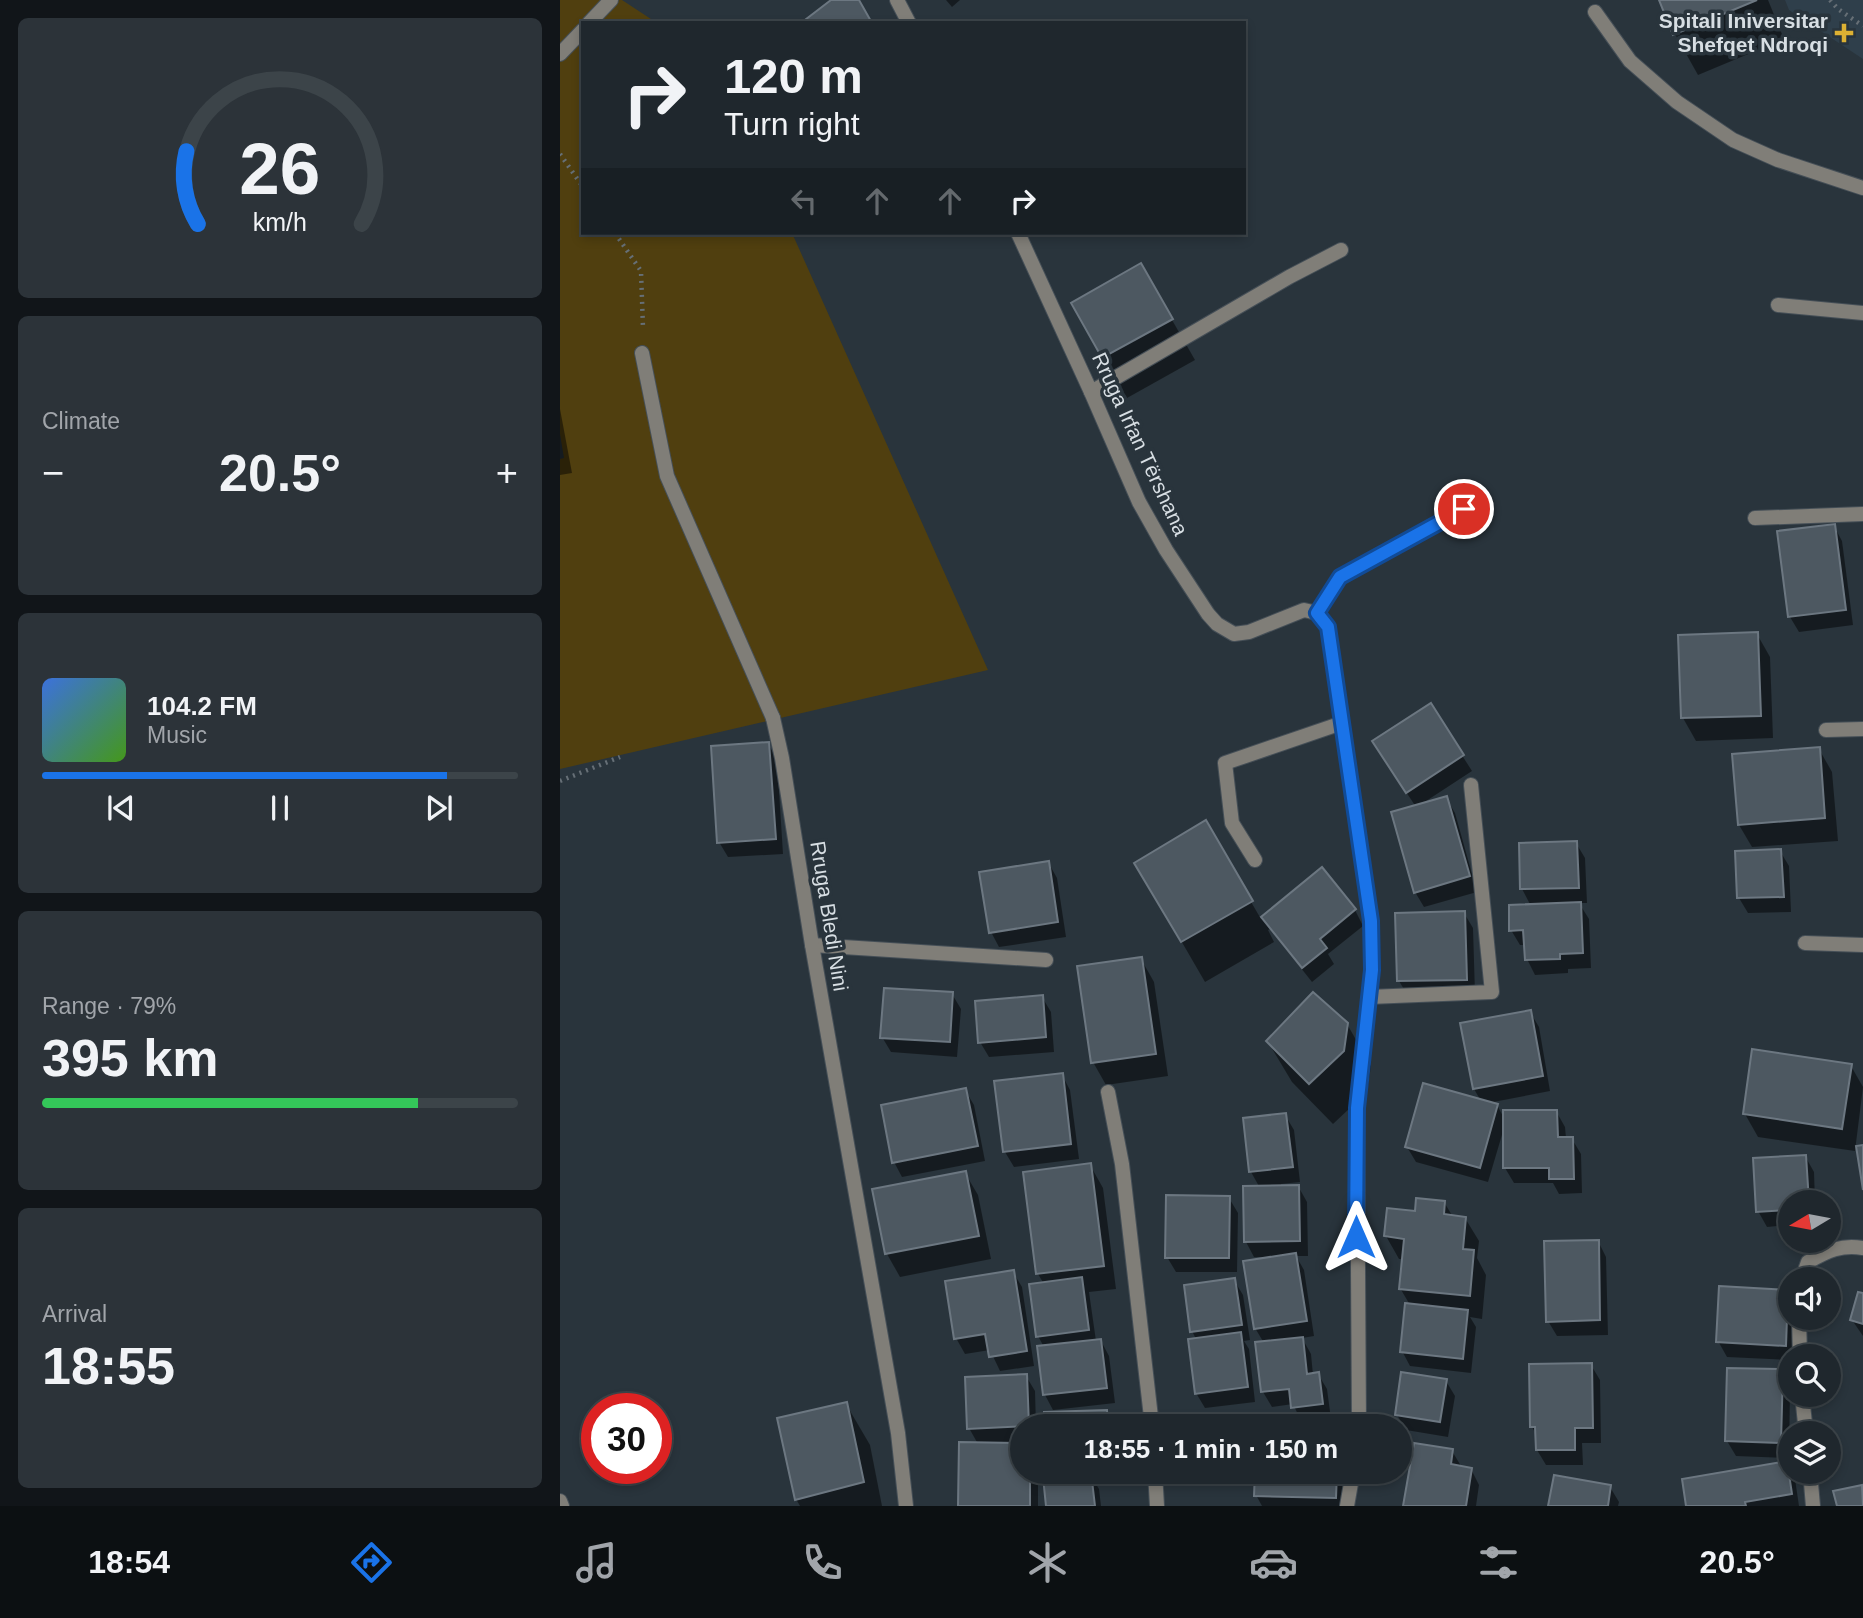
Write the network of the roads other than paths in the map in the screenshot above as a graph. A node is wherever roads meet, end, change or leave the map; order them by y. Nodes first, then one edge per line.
1 (611, 0) edge
2 (897, 0) edge
3 (1595, 12) dead end
4 (591, 21) edge
5 (908, 21) edge
6 (581, 32) edge
7 (560, 54) edge
8 (1863, 188) edge
9 (1019, 235) edge
10 (1341, 250) dead end
11 (1778, 305) dead end
12 (1863, 313) edge
13 (642, 353) dead end
14 (1091, 392) junction
15 (1464, 509) dead end
16 (1863, 514) edge
17 (1755, 518) dead end
18 (1317, 613) junction
19 (1342, 723) junction
20 (1826, 730) dead end
21 (1863, 730) edge
22 (1471, 785) dead end
23 (1255, 860) dead end
24 (1805, 943) dead end
25 (812, 945) junction
26 (1863, 945) edge
27 (1046, 961) dead end
28 (1369, 997) junction
29 (1108, 1092) dead end
30 (1863, 1248) edge
31 (1806, 1267) edge
32 (1151, 1414) edge
33 (1359, 1414) edge
34 (1155, 1484) edge
35 (1351, 1484) edge
36 (1811, 1484) edge
37 (906, 1506) edge
38 (1157, 1506) edge
39 (1347, 1506) edge
40 (1813, 1506) edge

1 - 4 street
2 - 5 street
3 - 8 street
6 - 7 street
9 - 14 street, Rruga Irfan Tërshana
10 - 14 street
11 - 12 street
13 - 25 street, Rruga Bledi Nini
14 - 18 street, Rruga Irfan Tërshana
15 - 18 street
16 - 17 street
18 - 19 street
19 - 23 street
19 - 28 street
20 - 21 street
22 - 28 street
24 - 26 street
25 - 27 street
25 - 37 street, Rruga Bledi Nini
28 - 33 street
29 - 32 street
30 - 31 street
34 - 38 street
35 - 39 street
36 - 40 street

